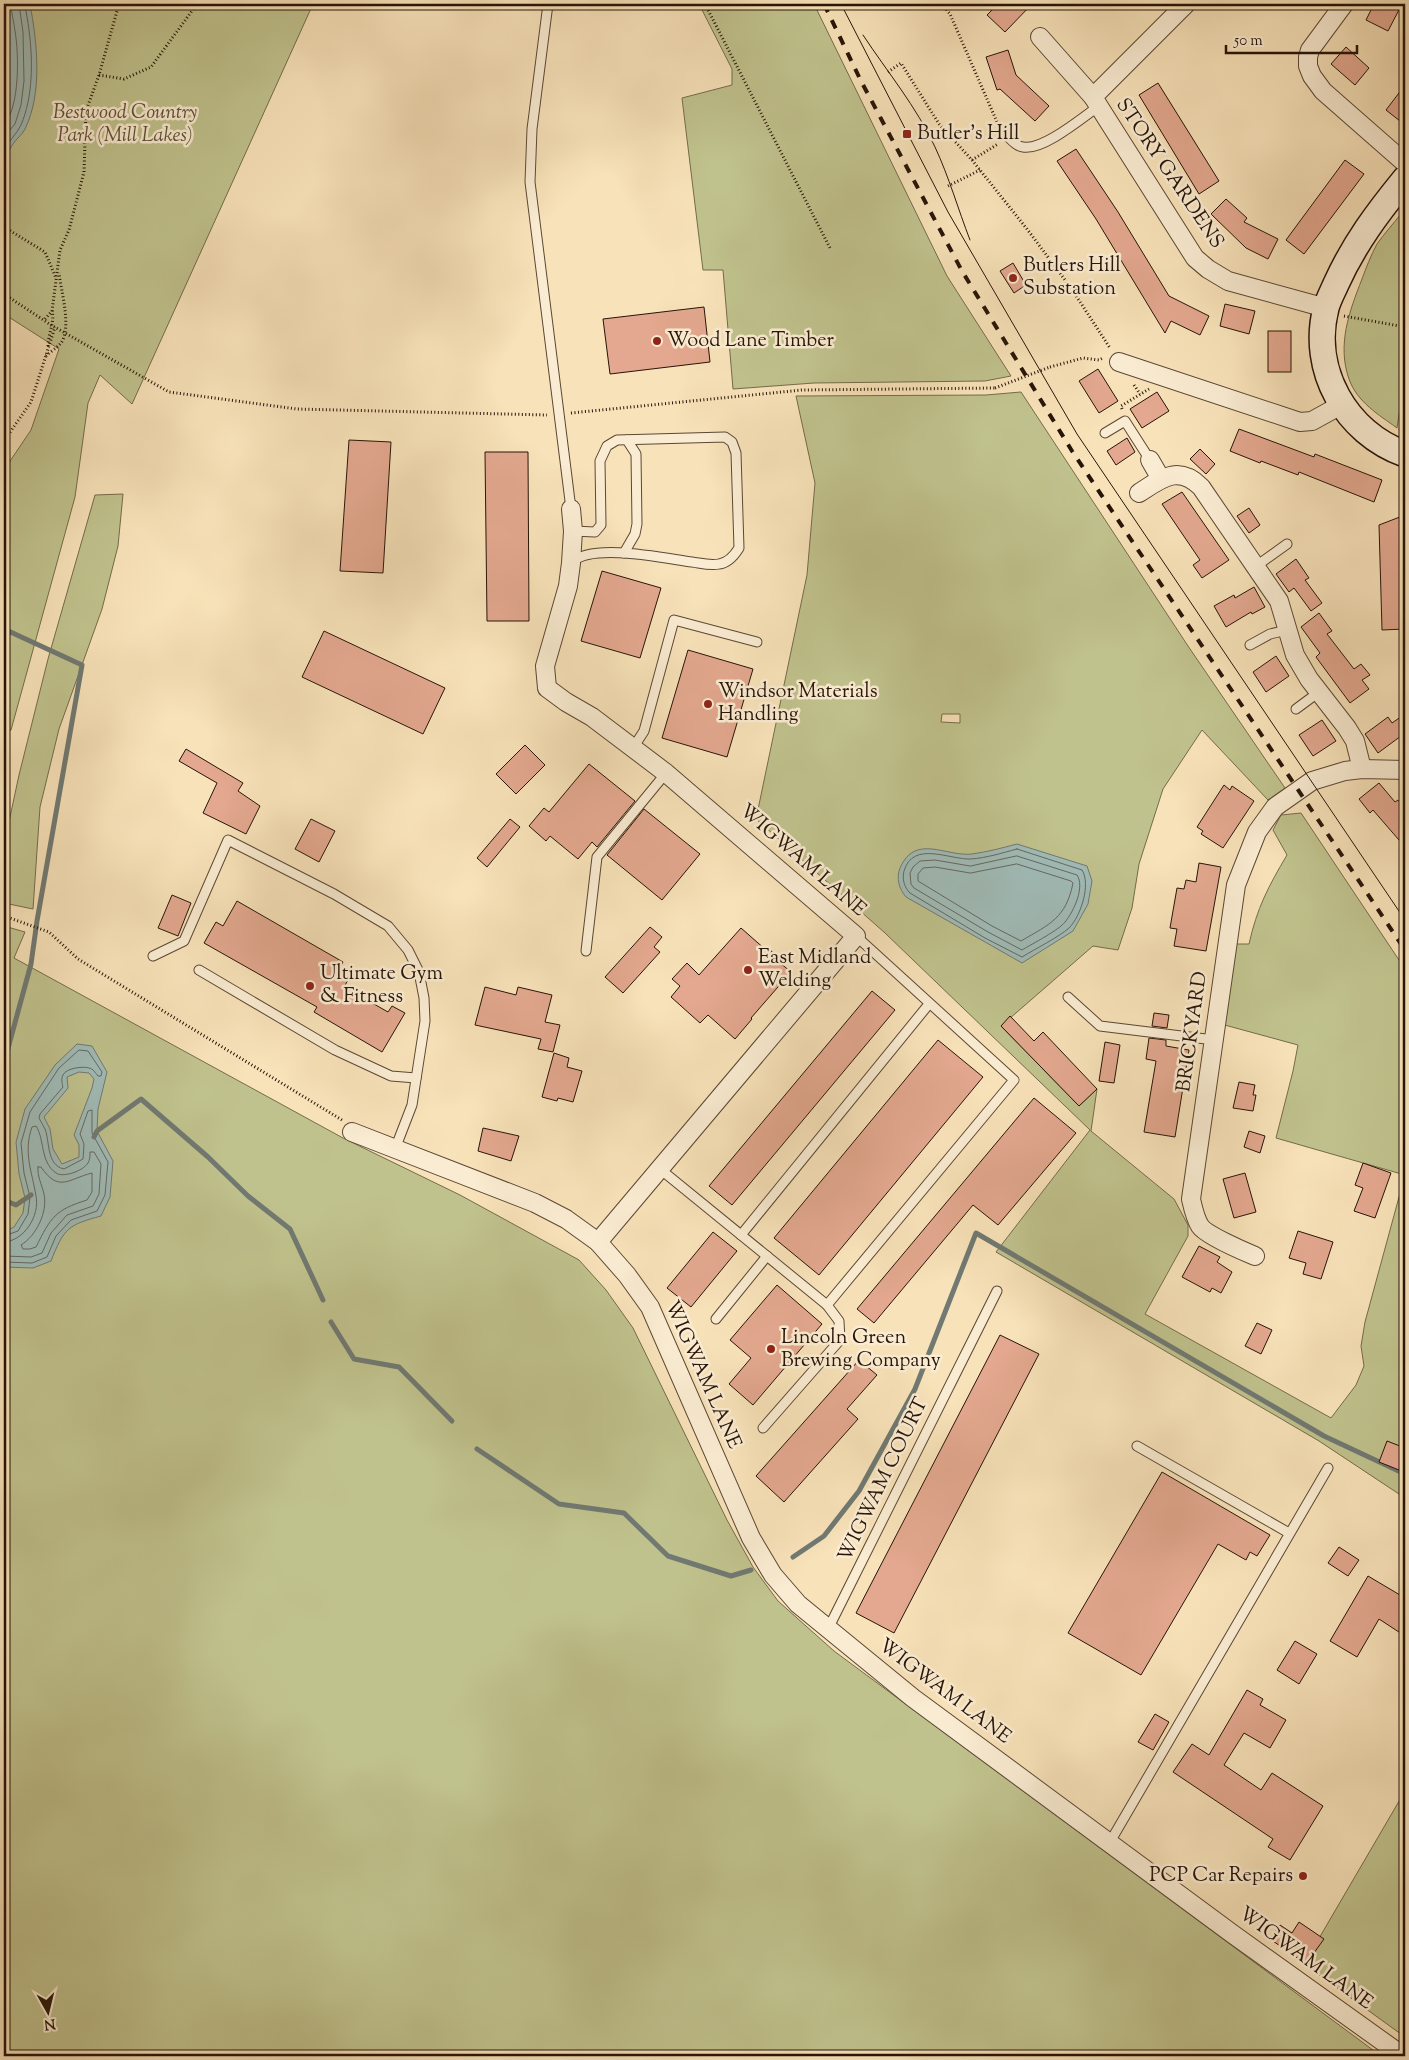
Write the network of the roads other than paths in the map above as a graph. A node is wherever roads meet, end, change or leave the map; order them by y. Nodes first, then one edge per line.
1 (548, 4) edge
2 (1186, 4) edge
3 (1344, 4) edge
4 (1040, 37) dead end
5 (1096, 102) junction
6 (1004, 133) road end
7 (1405, 163) edge
8 (1405, 179) edge
9 (1326, 308) junction
10 (1119, 362) road end
11 (1340, 405) junction
12 (1106, 433) dead end
13 (626, 440) junction
14 (1402, 444) edge
15 (1150, 460) joint
16 (1161, 478) junction
17 (1139, 493) dead end
18 (571, 509) joint
19 (573, 531) junction
20 (1287, 544) dead end
21 (624, 553) junction
22 (571, 563) junction
23 (1255, 566) junction
24 (1288, 630) junction
25 (757, 642) dead end
26 (1250, 645) dead end
27 (1319, 692) junction
28 (1296, 708) dead end
29 (633, 748) junction
30 (1362, 769) junction
31 (1405, 770) edge
32 (666, 773) junction
33 (856, 936) junction
34 (586, 951) dead end
35 (153, 956) dead end
36 (199, 970) dead end
37 (1068, 997) dead end
38 (929, 1004) junction
39 (1214, 1040) junction
40 (416, 1078) junction
41 (352, 1132) road end
42 (395, 1149) junction
43 (660, 1169) junction
44 (741, 1235) junction
45 (598, 1242) junction
46 (767, 1256) junction
47 (1255, 1256) dead end
48 (997, 1291) dead end
49 (827, 1304) junction
50 (716, 1319) dead end
51 (763, 1428) dead end
52 (1137, 1446) dead end
53 (1328, 1468) dead end
54 (1289, 1533) junction
55 (828, 1629) junction
56 (1110, 1842) junction
57 (1403, 2056) edge

1 - 18 lane
2 - 5 street, STORY GARDENS
3 - 7 street
4 - 5 street, STORY GARDENS
5 - 6 lane
5 - 9 street, STORY GARDENS
8 - 9 street
9 - 11 street
10 - 11 street
11 - 14 street
12 - 15 lane
13 - 19 lane
13 - 21 lane
13 - 21 lane
15 - 16 street
16 - 17 street
16 - 23 street
18 - 19 street, WIGWAM LANE
19 - 22 street, WIGWAM LANE
20 - 23 lane
21 - 22 lane
22 - 29 street, WIGWAM LANE
23 - 24 street
24 - 26 lane
24 - 27 street
25 - 29 lane
27 - 28 lane
27 - 30 street
29 - 32 street, WIGWAM LANE
30 - 31 street, BRICKYARD
30 - 39 street, BRICKYARD
32 - 33 street, WIGWAM LANE
32 - 34 lane
33 - 38 lane
33 - 43 street, WIGWAM LANE
35 - 40 lane
36 - 40 lane
37 - 39 lane
38 - 44 lane
38 - 49 lane
39 - 47 street, BRICKYARD
40 - 42 lane
41 - 42 street, WIGWAM LANE
42 - 45 street, WIGWAM LANE
43 - 44 lane
43 - 45 street, WIGWAM LANE
44 - 46 lane
45 - 55 street, WIGWAM LANE
46 - 49 lane
46 - 50 lane
48 - 55 lane, WIGWAM COURT
49 - 51 lane
52 - 54 lane
53 - 54 lane
54 - 56 lane
55 - 56 street, WIGWAM LANE
56 - 57 street, WIGWAM LANE

